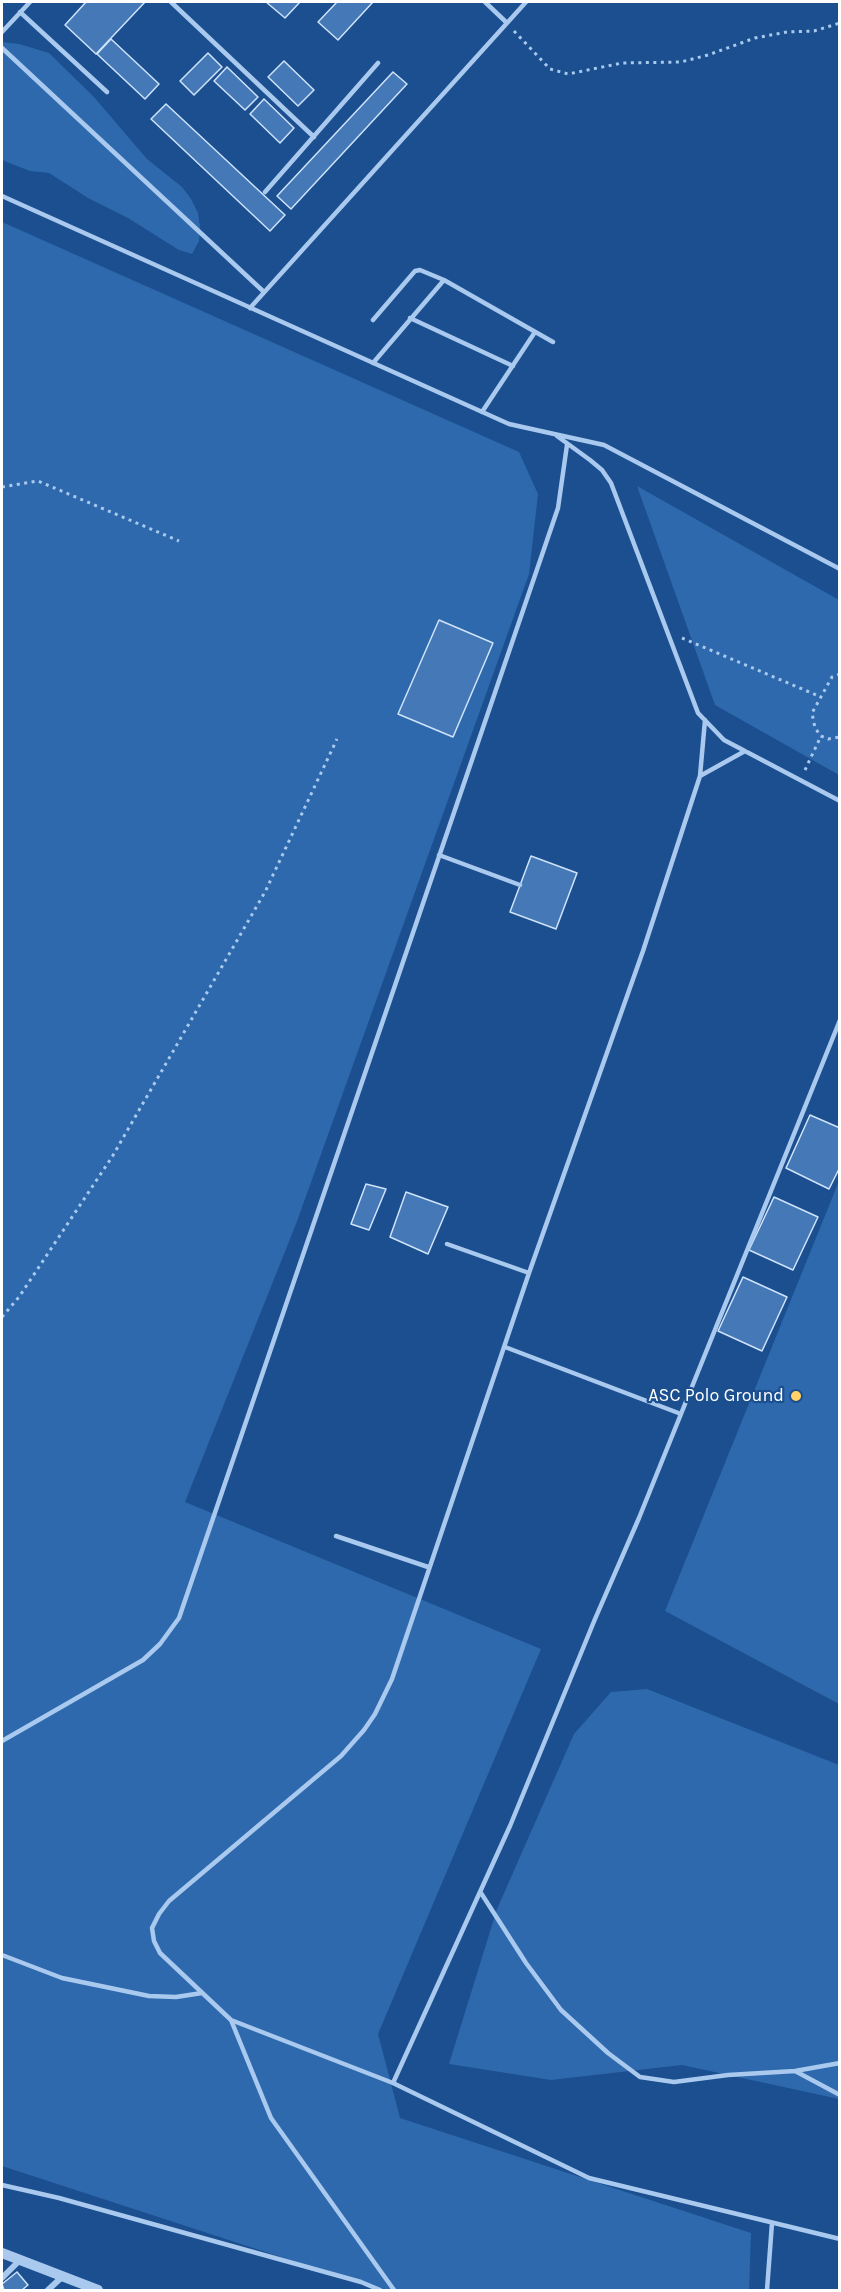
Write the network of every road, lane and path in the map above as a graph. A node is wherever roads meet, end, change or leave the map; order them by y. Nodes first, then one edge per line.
1 (30, 2) edge
2 (171, 2) edge
3 (485, 2) edge
4 (526, 2) edge
5 (20, 12) junction
6 (507, 23) junction
7 (840, 23) edge
8 (2, 32) edge
9 (2, 48) edge
10 (378, 63) dead end
11 (106, 92) dead end
12 (314, 137) junction
13 (265, 192) dead end
14 (2, 196) edge
15 (444, 280) junction
16 (264, 292) junction
17 (250, 308) junction
18 (410, 318) junction
19 (373, 320) dead end
20 (535, 332) junction
21 (554, 342) dead end
22 (373, 363) junction
23 (513, 366) junction
24 (482, 412) junction
25 (556, 434) junction
26 (567, 445) junction
27 (2, 487) edge
28 (179, 541) dead end
29 (840, 569) edge
30 (666, 631) junction
31 (840, 674) edge
32 (821, 697) junction
33 (705, 720) junction
34 (821, 736) junction
35 (840, 737) edge
36 (337, 739) dead end
37 (745, 751) junction
38 (700, 776) junction
39 (800, 780) junction
40 (840, 801) edge
41 (439, 855) junction
42 (520, 885) dead end
43 (840, 1020) edge
44 (447, 1244) dead end
45 (529, 1273) junction
46 (2, 1317) edge
47 (505, 1347) junction
48 (681, 1414) junction
49 (336, 1536) dead end
50 (428, 1567) junction
51 (2, 1741) edge
52 (480, 1893) junction
53 (2, 1955) edge
54 (202, 1993) junction
55 (231, 2020) junction
56 (840, 2062) edge
57 (795, 2071) junction
58 (393, 2083) junction
59 (840, 2095) edge
60 (2, 2185) edge
61 (772, 2223) junction
62 (840, 2239) edge
63 (2, 2253) edge
64 (19, 2261) junction
65 (62, 2277) junction
66 (2, 2278) edge
67 (48, 2290) edge
68 (98, 2290) edge
69 (380, 2290) edge
70 (394, 2290) edge
71 (767, 2290) edge

1 - 5 lane
2 - 12 lane
3 - 6 lane
4 - 6 lane
5 - 8 lane
5 - 11 lane
6 - 7 path
6 - 16 lane
9 - 16 lane
10 - 12 lane
12 - 13 lane
14 - 17 lane
15 - 18 lane
15 - 19 lane
15 - 20 lane
16 - 17 lane
17 - 22 lane
18 - 22 lane
18 - 23 lane
20 - 21 lane
20 - 23 lane
22 - 24 lane
23 - 24 lane
24 - 25 lane
25 - 26 lane
25 - 29 lane
26 - 30 lane
26 - 41 lane
27 - 28 path
30 - 32 path
30 - 33 lane
31 - 32 path
32 - 34 path
33 - 37 lane
33 - 38 lane
34 - 35 path
34 - 39 path
36 - 46 path
37 - 38 lane
37 - 39 lane
38 - 45 lane
39 - 40 lane
41 - 42 lane
41 - 51 lane
43 - 48 lane
44 - 45 lane
45 - 47 lane
47 - 48 lane
47 - 50 lane
48 - 52 lane
49 - 50 lane
50 - 54 lane
52 - 57 lane
52 - 58 lane
53 - 54 lane
54 - 55 lane
55 - 58 lane
55 - 70 lane
56 - 57 lane
57 - 59 lane
58 - 61 lane
60 - 69 lane
61 - 62 lane
61 - 71 lane
63 - 64 street
64 - 65 street
64 - 66 street
65 - 67 street
65 - 68 street

